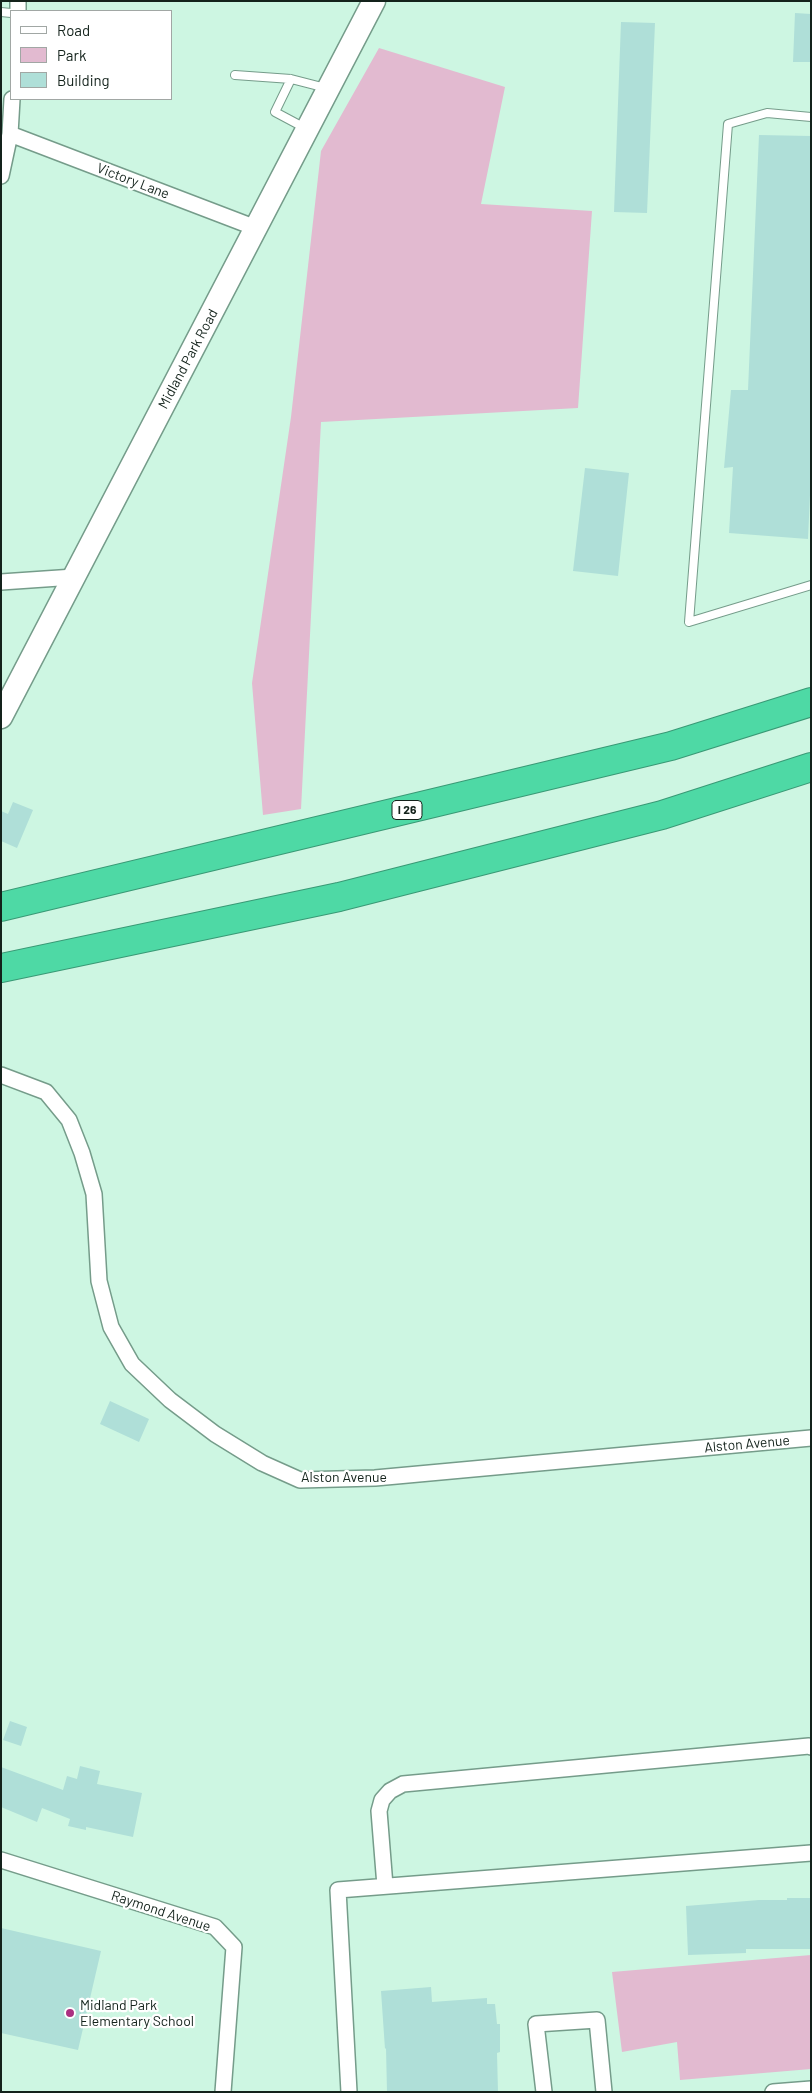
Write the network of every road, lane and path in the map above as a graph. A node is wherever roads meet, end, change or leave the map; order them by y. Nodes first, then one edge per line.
1 (374, 1) edge
2 (235, 75) dead end
3 (291, 79) junction
4 (328, 89) junction
5 (12, 100) edge
6 (811, 117) edge
7 (308, 129) junction
8 (10, 134) junction
9 (1, 176) edge
10 (256, 228) junction
11 (74, 577) junction
12 (1, 582) edge
13 (811, 585) edge
14 (811, 702) edge
15 (1, 717) edge
16 (811, 767) edge
17 (1, 907) edge
18 (1, 968) edge
19 (1, 1075) edge
20 (811, 1438) edge
21 (811, 1747) edge
22 (811, 1853) edge
23 (1, 1860) edge
24 (385, 1886) junction
25 (811, 2090) edge
26 (224, 2092) edge
27 (349, 2092) edge
28 (544, 2092) edge
29 (604, 2092) edge
30 (773, 2092) edge

1 - 4 street, Midland Park Road
2 - 3 lane
3 - 4 lane
3 - 7 lane
4 - 7 street, Midland Park Road
5 - 8 street
6 - 13 lane
7 - 10 street, Midland Park Road
8 - 9 street
8 - 10 street, Victory Lane
10 - 11 street, Midland Park Road
11 - 12 street
11 - 15 street, Midland Park Road
14 - 17 highway, I 26
16 - 18 highway
19 - 20 street, Alston Avenue
21 - 24 street
22 - 24 street
23 - 26 street, Raymond Avenue
24 - 27 street
25 - 30 street
28 - 29 street

